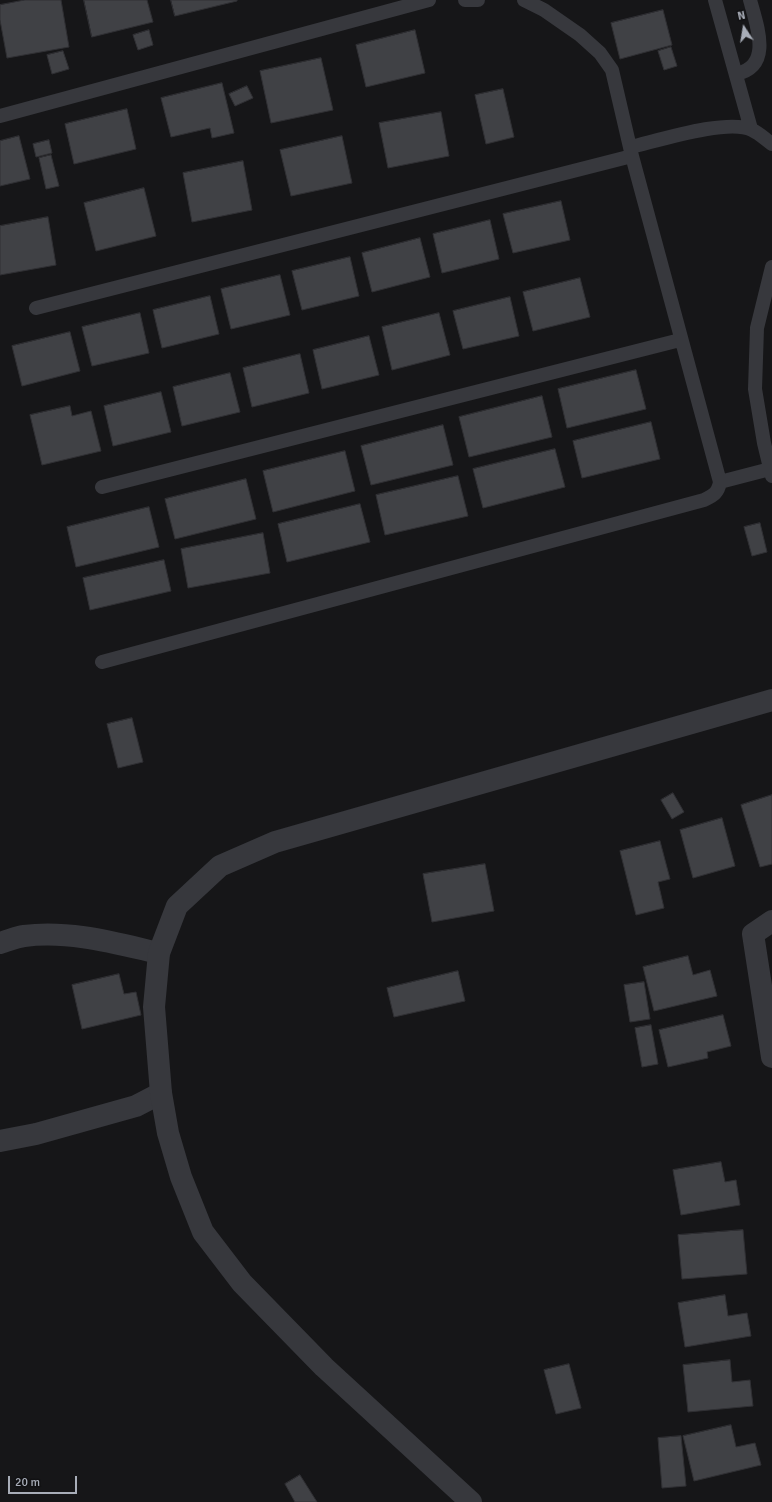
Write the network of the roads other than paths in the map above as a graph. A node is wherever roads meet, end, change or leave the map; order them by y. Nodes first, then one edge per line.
1 (429, 0) edge
2 (465, 0) edge
3 (478, 0) edge
4 (524, 0) edge
5 (715, 0) edge
6 (750, 0) edge
7 (736, 74) junction
8 (0, 116) edge
9 (751, 129) junction
10 (772, 144) edge
11 (631, 152) junction
12 (772, 267) edge
13 (36, 308) dead end
14 (680, 340) junction
15 (771, 472) edge
16 (720, 482) junction
17 (102, 487) dead end
18 (102, 662) dead end
19 (772, 700) edge
20 (772, 920) edge
21 (0, 943) edge
22 (159, 953) junction
23 (772, 1058) edge
24 (161, 1093) junction
25 (0, 1141) edge
26 (471, 1502) edge

1 - 8 lane
2 - 3 lane
4 - 11 lane
5 - 7 lane
6 - 7 lane
7 - 9 lane
9 - 10 lane
9 - 11 lane
11 - 13 lane
11 - 14 lane
12 - 15 lane
14 - 16 lane
14 - 17 lane
15 - 16 lane
16 - 18 lane
19 - 22 street
20 - 23 street
21 - 22 street
22 - 24 street
24 - 25 street
24 - 26 street

